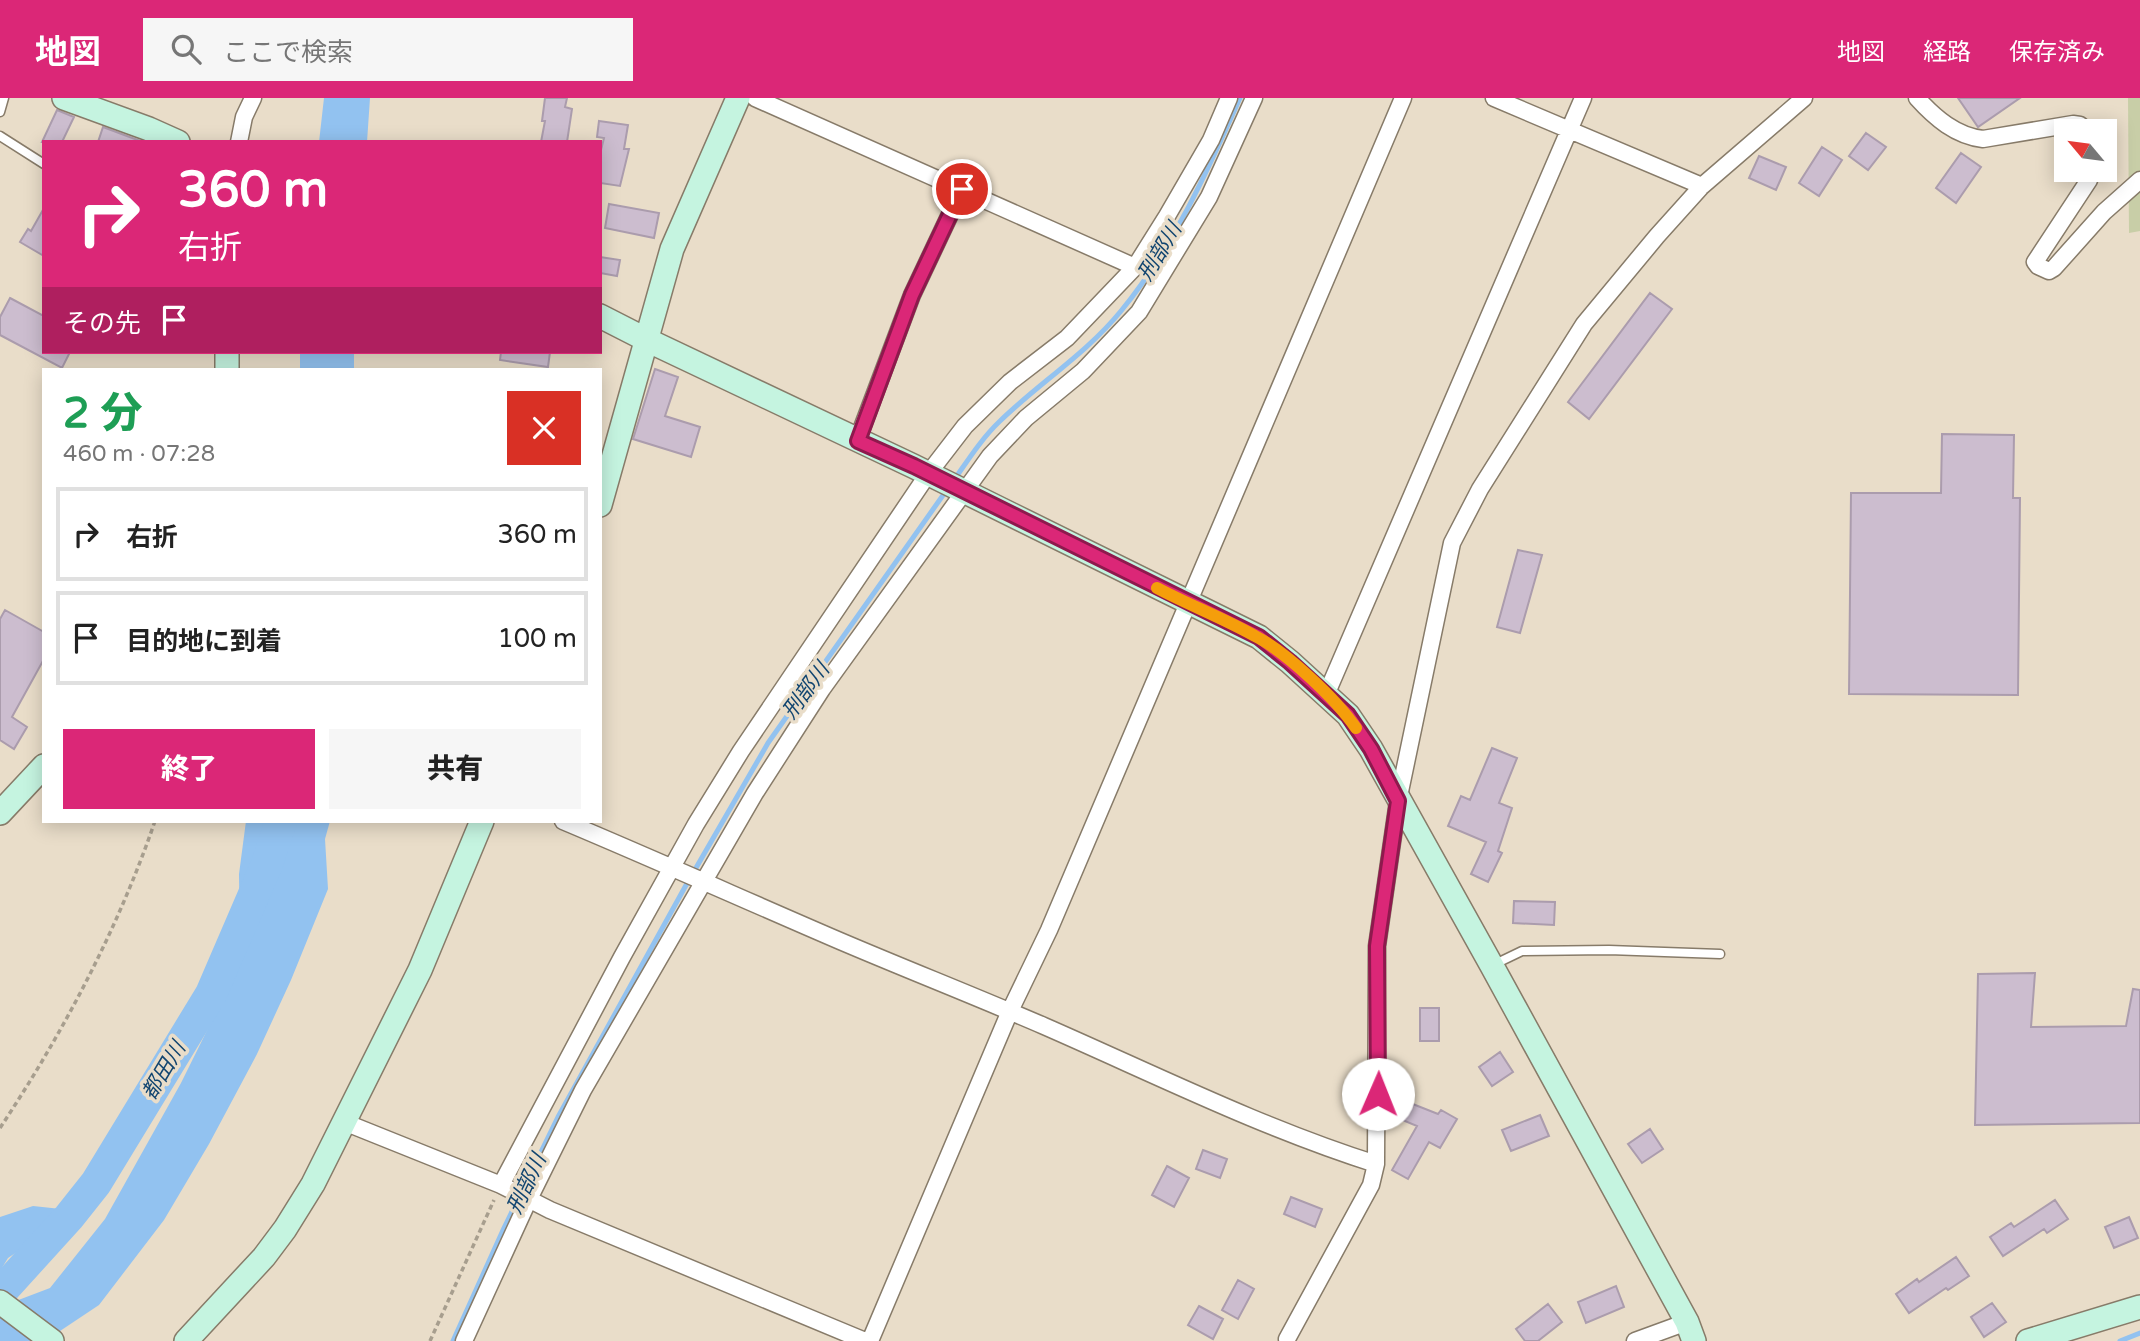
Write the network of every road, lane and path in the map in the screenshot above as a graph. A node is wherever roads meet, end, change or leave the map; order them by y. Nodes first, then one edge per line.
1 (4, 98) edge
2 (64, 98) edge
3 (253, 98) edge
4 (738, 98) edge
5 (755, 98) edge
6 (1229, 98) edge
7 (1254, 98) edge
8 (1403, 98) edge
9 (1494, 98) edge
10 (1583, 98) edge
11 (1804, 98) edge
12 (1917, 98) edge
13 (0, 112) edge
14 (2054, 127) edge
15 (1569, 131) junction
16 (0, 136) edge
17 (173, 140) edge
18 (239, 140) edge
19 (42, 163) edge
20 (2140, 180) edge
21 (2088, 182) edge
22 (1702, 187) junction
23 (962, 189) junction
24 (1135, 267) junction
25 (602, 317) edge
26 (647, 341) junction
27 (858, 441) junction
28 (930, 475) junction
29 (961, 491) junction
30 (602, 498) edge
31 (1186, 603) junction
32 (1326, 695) junction
33 (42, 768) edge
34 (1398, 801) junction
35 (0, 813) edge
36 (154, 823) edge
37 (481, 823) edge
38 (568, 823) edge
39 (675, 868) junction
40 (701, 879) junction
41 (1720, 954) dead end
42 (1492, 965) junction
43 (1010, 1011) junction
44 (344, 1122) junction
45 (0, 1128) edge
46 (1376, 1164) junction
47 (501, 1185) junction
48 (529, 1199) junction
49 (0, 1302) edge
50 (2140, 1307) edge
51 (1690, 1332) edge
52 (1287, 1340) edge
53 (52, 1341) edge
54 (186, 1341) edge
55 (430, 1341) edge
56 (464, 1341) edge
57 (868, 1341) edge
58 (1635, 1341) edge
59 (2028, 1341) edge

1 - 13 lane
2 - 17 street
3 - 18 street
4 - 26 street
5 - 23 street
6 - 24 street
7 - 29 street
8 - 31 street
9 - 15 street
10 - 15 street
11 - 22 street
12 - 14 street
15 - 22 street
15 - 32 street
16 - 19 lane
20 - 21 street
22 - 34 street
23 - 24 street
23 - 27 street
24 - 28 street
25 - 26 street
26 - 27 street
26 - 30 street
27 - 28 street
28 - 29 street
28 - 39 street
29 - 31 street
29 - 40 street
31 - 32 street
31 - 43 street
32 - 34 street
33 - 35 street
34 - 42 street
34 - 46 street
36 - 45 path
37 - 44 street
38 - 39 street
39 - 40 street
39 - 47 street
40 - 43 street
40 - 48 street
41 - 42 lane
42 - 51 street
43 - 46 street
43 - 57 street
44 - 47 street
44 - 54 street
46 - 52 street
47 - 48 street
47 - 55 path
48 - 56 street
48 - 57 street
49 - 53 street
50 - 59 street
51 - 58 street

